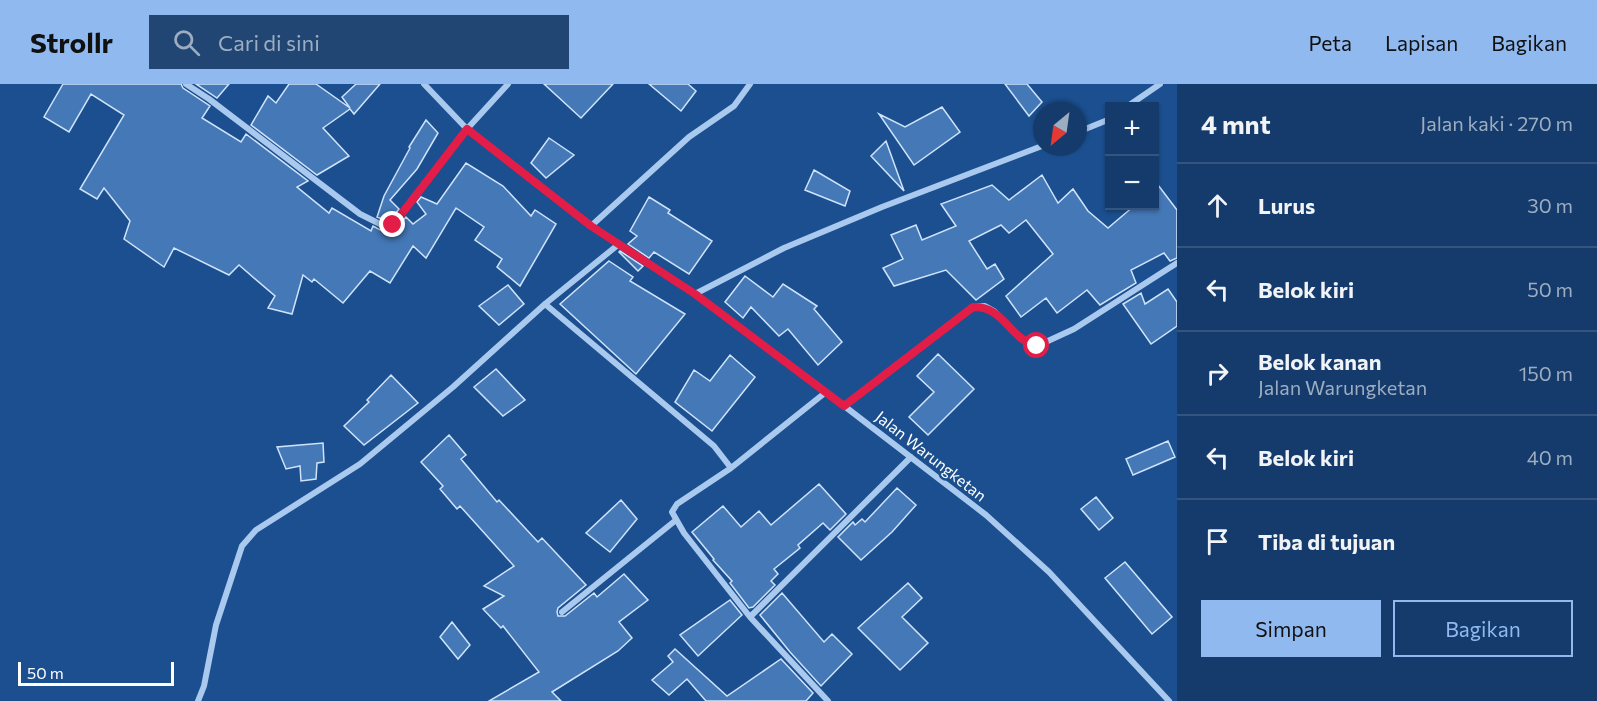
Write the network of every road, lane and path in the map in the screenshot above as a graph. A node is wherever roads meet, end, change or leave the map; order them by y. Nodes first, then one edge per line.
1 (186, 84) edge
2 (424, 84) edge
3 (508, 84) edge
4 (750, 84) edge
5 (1160, 84) edge
6 (1134, 102) edge
7 (1105, 121) edge
8 (1087, 128) edge
9 (467, 129) junction
10 (1033, 149) edge
11 (591, 226) junction
12 (619, 244) junction
13 (1177, 262) edge
14 (695, 294) junction
15 (544, 304) junction
16 (826, 392) junction
17 (844, 406) junction
18 (911, 457) junction
19 (731, 468) junction
20 (676, 520) junction
21 (562, 612) dead end
22 (750, 617) junction
23 (198, 701) edge
24 (828, 701) edge
25 (1170, 701) edge

1 - 9 street
2 - 9 street, Jalan Warungketan
3 - 9 street
4 - 11 street
5 - 6 street
7 - 8 street
9 - 11 street, Jalan Warungketan
10 - 14 street
11 - 12 street, Jalan Warungketan
12 - 14 street, Jalan Warungketan
12 - 15 street
13 - 17 street
14 - 16 street, Jalan Warungketan
15 - 19 street
15 - 23 street
16 - 17 street, Jalan Warungketan
16 - 19 street
17 - 18 street, Jalan Warungketan
18 - 22 street
18 - 25 street, Jalan Warungketan
19 - 20 street
20 - 21 street
20 - 22 street
22 - 24 street

